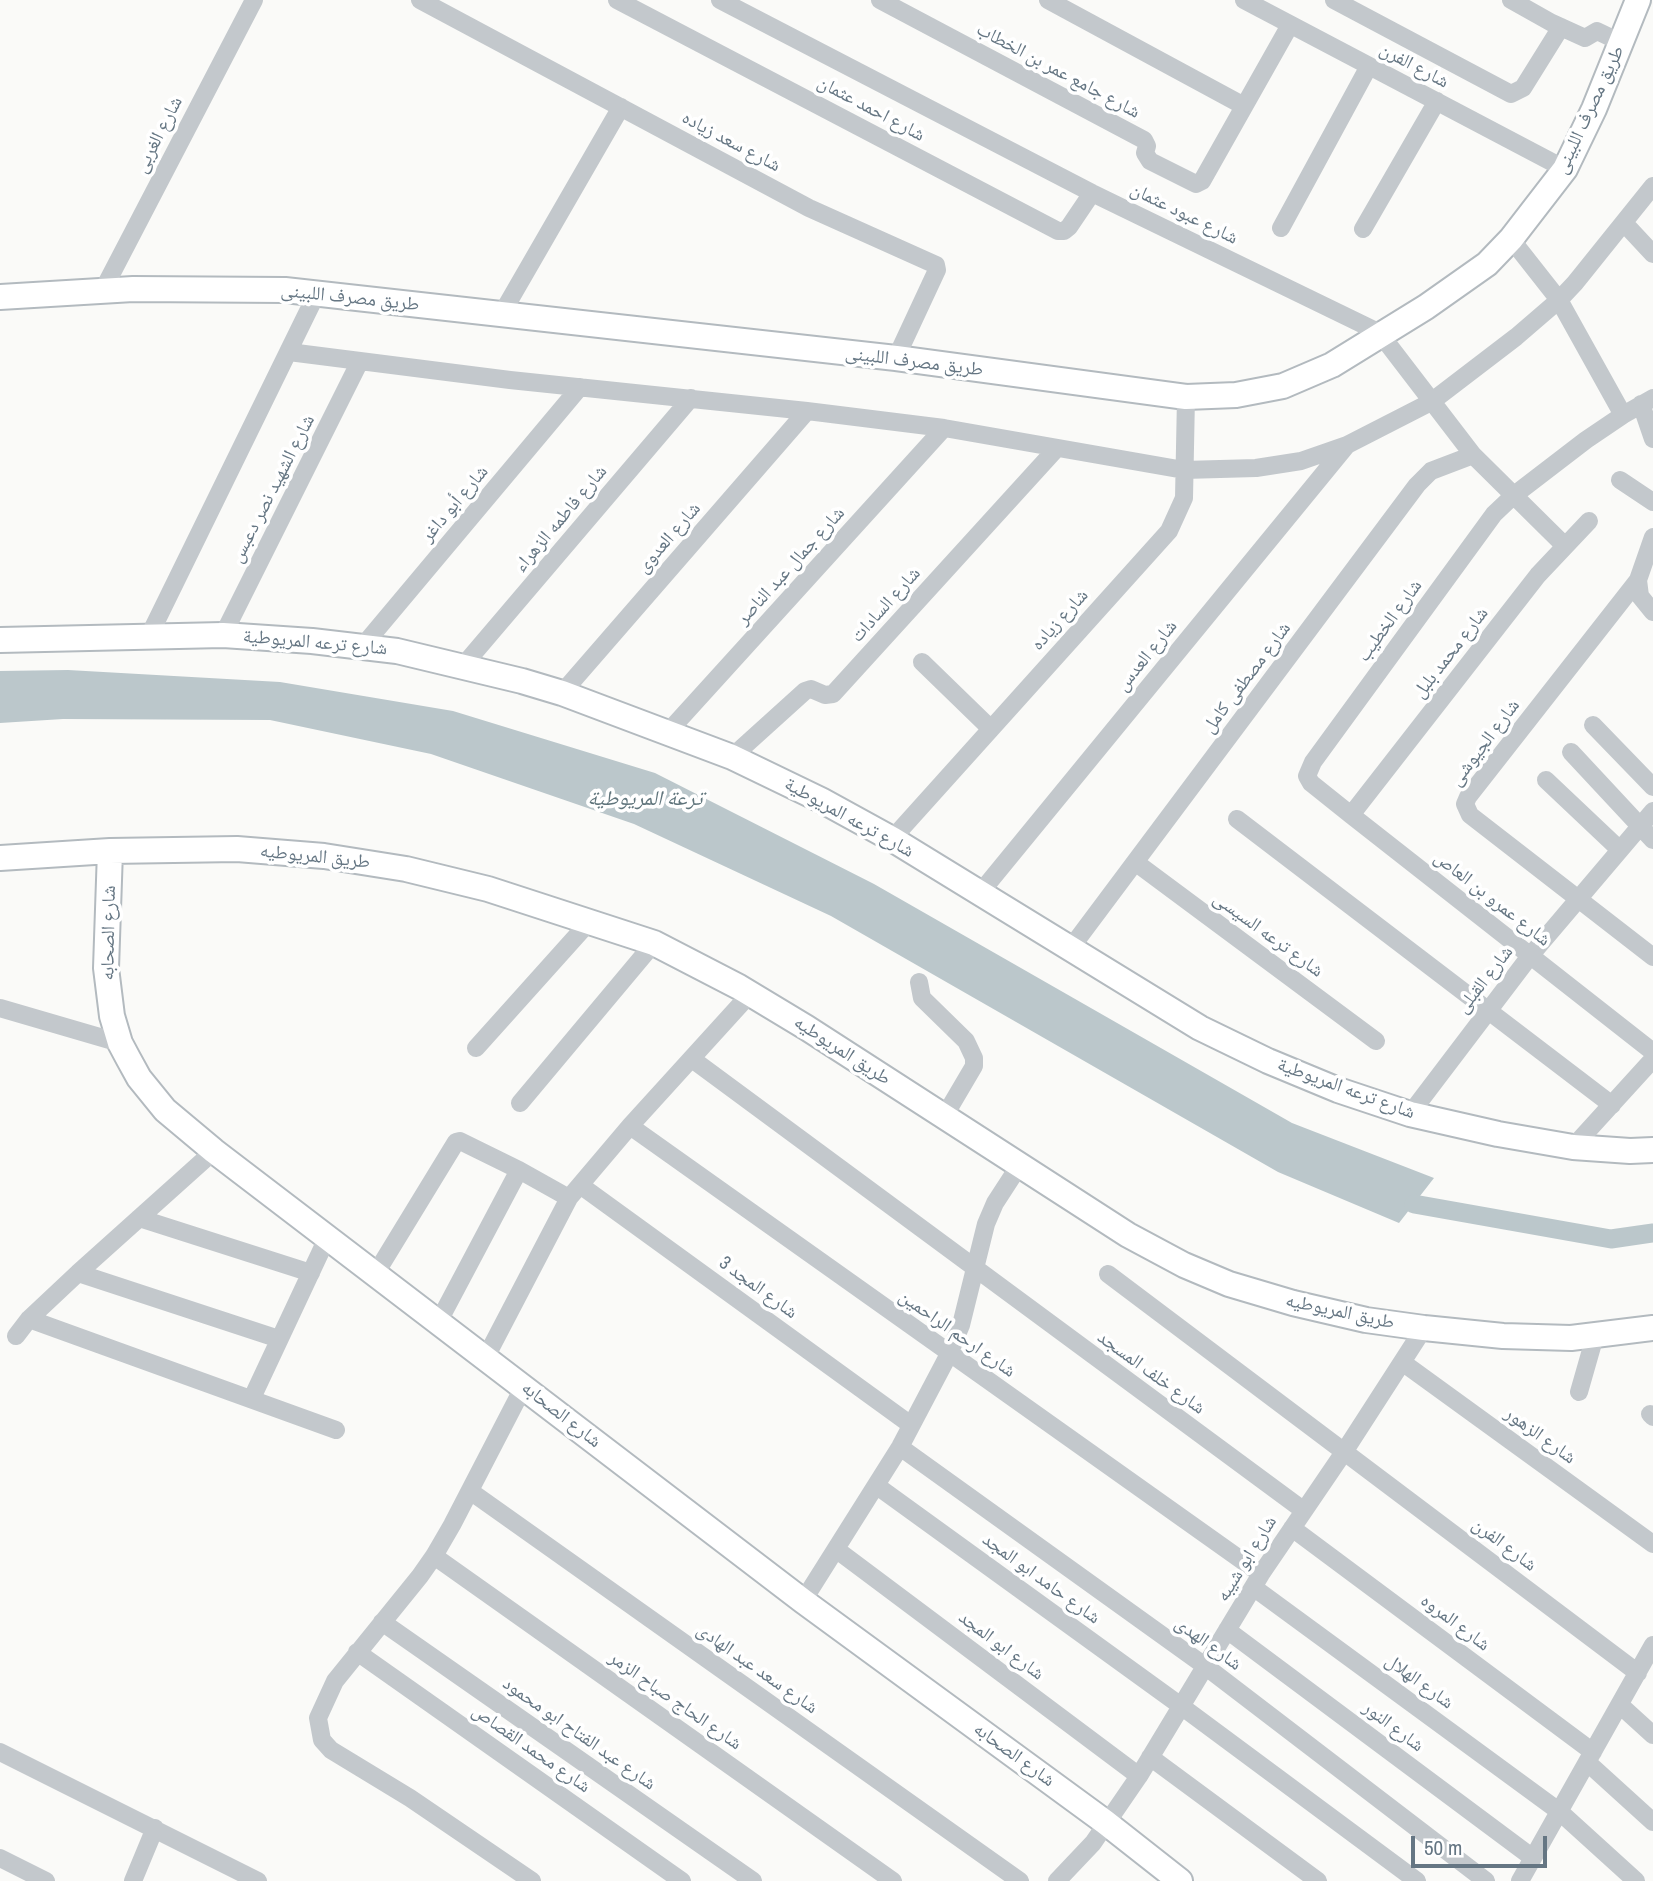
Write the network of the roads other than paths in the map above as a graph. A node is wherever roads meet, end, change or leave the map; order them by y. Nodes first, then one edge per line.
1 (254, 0) edge
2 (420, 0) edge
3 (617, 0) edge
4 (720, 0) edge
5 (880, 0) edge
6 (1048, 0) edge
7 (1244, 0) edge
8 (1334, 0) edge
9 (1511, 0) edge
10 (1633, 2) edge
11 (1290, 25) junction
12 (1561, 27) junction
13 (1622, 43) junction
14 (1369, 66) junction
15 (1437, 101) junction
16 (1244, 106) junction
17 (621, 107) junction
18 (1565, 169) junction
19 (1653, 186) edge
20 (1092, 193) junction
21 (1625, 224) junction
22 (1281, 228) dead end
23 (1363, 229) dead end
24 (1511, 239) junction
25 (1653, 254) edge
26 (103, 290) junction
27 (316, 295) junction
28 (0, 297) edge
29 (1559, 300) junction
30 (501, 315) junction
31 (1381, 335) junction
32 (289, 352) junction
33 (896, 358) junction
34 (360, 361) junction
35 (580, 387) junction
36 (1186, 397) junction
37 (691, 398) junction
38 (1647, 401) edge
39 (1431, 402) junction
40 (807, 411) junction
41 (1623, 415) junction
42 (944, 428) junction
43 (1653, 439) edge
44 (1347, 445) junction
45 (1057, 448) junction
46 (1473, 455) junction
47 (1184, 470) junction
48 (1620, 480) dead end
49 (1513, 496) junction
50 (1653, 502) edge
51 (1589, 521) dead end
52 (1653, 537) edge
53 (1564, 545) junction
54 (1638, 580) junction
55 (1653, 612) edge
56 (223, 635) junction
57 (149, 636) junction
58 (0, 640) edge
59 (362, 647) junction
60 (922, 662) dead end
61 (463, 667) junction
62 (562, 693) junction
63 (1594, 725) dead end
64 (991, 729) junction
65 (668, 732) junction
66 (1571, 752) dead end
67 (732, 757) junction
68 (1307, 776) joint
69 (1545, 780) dead end
70 (1653, 787) edge
71 (1653, 811) edge
72 (1351, 815) junction
73 (1237, 819) dead end
74 (1640, 826) junction
75 (892, 839) junction
76 (1653, 840) edge
77 (1619, 849) junction
78 (110, 850) junction
79 (0, 858) edge
80 (1135, 862) junction
81 (980, 893) junction
82 (1577, 899) junction
83 (590, 921) junction
84 (654, 943) junction
85 (1070, 949) junction
86 (1530, 956) junction
87 (1653, 957) edge
88 (919, 982) dead end
89 (750, 994) junction
90 (0, 1008) edge
91 (1487, 1011) junction
92 (1376, 1041) dead end
93 (120, 1043) junction
94 (476, 1048) dead end
95 (1653, 1052) edge
96 (692, 1059) junction
97 (1653, 1059) edge
98 (520, 1103) dead end
99 (1612, 1105) junction
100 (1410, 1114) junction
101 (944, 1116) junction
102 (630, 1126) junction
103 (1573, 1147) junction
104 (1653, 1150) edge
105 (214, 1151) junction
106 (1020, 1166) junction
107 (519, 1170) junction
108 (574, 1191) junction
109 (139, 1218) junction
110 (328, 1236) junction
111 (974, 1269) junction
112 (78, 1273) junction
113 (311, 1273) junction
114 (376, 1273) junction
115 (1108, 1274) dead end
116 (29, 1319) junction
117 (439, 1321) junction
118 (1424, 1328) junction
119 (1653, 1328) edge
120 (16, 1336) dead end
121 (1595, 1336) junction
122 (279, 1339) junction
123 (949, 1354) junction
124 (486, 1357) junction
125 (1402, 1362) junction
126 (524, 1386) junction
127 (1578, 1392) dead end
128 (252, 1398) junction
129 (911, 1425) junction
130 (336, 1430) dead end
131 (900, 1447) junction
132 (1345, 1452) junction
133 (877, 1486) junction
134 (470, 1491) junction
135 (1303, 1510) junction
136 (1292, 1528) junction
137 (1653, 1544) edge
138 (837, 1550) junction
139 (434, 1556) junction
140 (1257, 1581) junction
141 (803, 1601) junction
142 (382, 1622) junction
143 (1227, 1630) junction
144 (1653, 1645) edge
145 (356, 1652) junction
146 (1205, 1667) junction
147 (1638, 1673) junction
148 (1620, 1705) junction
149 (1181, 1706) junction
150 (1653, 1735) edge
151 (0, 1752) edge
152 (1150, 1757) junction
153 (1591, 1757) junction
154 (1139, 1776) junction
155 (1560, 1812) junction
156 (1105, 1822) junction
157 (1653, 1822) edge
158 (155, 1828) junction
159 (0, 1858) edge
160 (1529, 1873) edge
161 (46, 1881) edge
162 (133, 1881) edge
163 (258, 1881) edge
164 (532, 1881) edge
165 (682, 1881) edge
166 (752, 1881) edge
167 (892, 1881) edge
168 (1020, 1881) edge
169 (1057, 1881) edge
170 (1180, 1881) edge
171 (1318, 1881) edge
172 (1417, 1881) edge
173 (1486, 1881) edge
174 (1636, 1881) edge

1 - 26 street, شارع الغربى
2 - 17 street, شارع سعد زياده
3 - 20 street, شارع احمد عثمان
4 - 20 street, شارع عبود عثمان
5 - 16 street, شارع جامع عمر بن الخطاب
6 - 16 street
7 - 11 street, شارع الفرن
8 - 12 street
9 - 12 street
10 - 13 street, طريق مصرف اللبينى
11 - 14 street, شارع الفرن
11 - 16 street
12 - 13 street
13 - 18 street, طريق مصرف اللبينى
14 - 15 street, شارع الفرن
14 - 22 street
15 - 18 street, شارع الفرن
15 - 23 street
17 - 30 street
17 - 33 street, شارع سعد زياده
18 - 24 street, طريق مصرف اللبينى
19 - 21 street
20 - 31 street, شارع عبود عثمان
21 - 25 street
21 - 29 street
24 - 29 street
24 - 31 street, طريق مصرف اللبينى
26 - 27 street, طريق مصرف اللبينى
26 - 28 street, طريق مصرف اللبينى
27 - 30 street, طريق مصرف اللبينى
27 - 32 street
29 - 39 street
29 - 41 street
30 - 33 street, طريق مصرف اللبينى
31 - 36 street, طريق مصرف اللبينى
31 - 39 street, شارع عبود عثمان
32 - 34 street
32 - 57 street
33 - 36 street, طريق مصرف اللبينى
34 - 35 street
34 - 56 street, شارع الشهيد نصر دعبس
35 - 37 street
35 - 59 street, شارع أبو داغر
36 - 47 street, شارع زياده
37 - 40 street
37 - 61 street, شارع فاطمه الزهراء
38 - 41 street, شارع الخطيب
38 - 43 street
39 - 44 street
39 - 46 street, شارع عبود عثمان
40 - 42 street
40 - 62 street, شارع العدوى
41 - 49 street, شارع الخطيب
42 - 45 street
42 - 65 street, شارع جمال عبد الناصر
44 - 47 street
44 - 81 street, شارع العدس
45 - 47 street
45 - 67 street, شارع السادات
46 - 49 street, شارع عبود عثمان
46 - 80 street, شارع مصطفى كامل
47 - 64 street, شارع زياده
48 - 50 street
49 - 53 street, شارع عبود عثمان
49 - 68 street, شارع الخطيب
51 - 53 street, شارع محمد بلبل
52 - 54 street
53 - 72 street, شارع محمد بلبل
54 - 55 street
54 - 82 street, شارع الجيوشى
56 - 57 street, شارع ترعه المريوطية
56 - 59 street, شارع ترعه المريوطية
57 - 58 street, شارع ترعه المريوطية
59 - 61 street, شارع ترعه المريوطية
60 - 64 street
61 - 62 street, شارع ترعه المريوطية
62 - 65 street, شارع ترعه المريوطية
63 - 70 street
64 - 75 street, شارع زياده
65 - 67 street, شارع ترعه المريوطية
66 - 74 street
67 - 75 street, شارع ترعه المريوطية
68 - 72 street, شارع عمرو بن العاص
69 - 77 street
71 - 74 street, شارع القبلى
72 - 86 street, شارع عمرو بن العاص
73 - 91 street
74 - 76 street
74 - 77 street, شارع القبلى
75 - 81 street, شارع ترعه المريوطية
77 - 82 street, شارع القبلى
78 - 79 street, طريق المريوطيه
78 - 83 street, طريق المريوطيه
78 - 93 street, شارع الصحابه
80 - 85 street, شارع مصطفى كامل
80 - 92 street, شارع ترعه السيسى
81 - 85 street, شارع ترعه المريوطية
82 - 86 street, شارع القبلى
82 - 87 street, شارع الجيوشى
83 - 84 street, طريق المريوطيه
83 - 94 street
84 - 89 street, طريق المريوطيه
84 - 98 street
85 - 100 street, شارع ترعه المريوطية
86 - 91 street, شارع القبلى
86 - 95 street, شارع عمرو بن العاص
88 - 101 street
89 - 96 street
89 - 101 street, طريق المريوطيه
90 - 93 street
91 - 99 street
91 - 100 street, شارع القبلى
93 - 105 street, شارع الصحابه
96 - 102 street
96 - 111 street, شارع خلف المسجد
97 - 99 street
99 - 103 street
100 - 103 street, شارع ترعه المريوطية
101 - 106 street, طريق المريوطيه
102 - 108 street
102 - 123 street, شارع ارحم الراحمين
103 - 104 street, شارع ترعه المريوطية
105 - 109 street
105 - 110 street, شارع الصحابه
106 - 111 street
106 - 118 street, طريق المريوطيه
107 - 108 street, شارع المجد 3
107 - 114 street, شارع المجد 3
107 - 117 street
108 - 124 street
108 - 129 street, شارع المجد 3
109 - 112 street
109 - 113 street
110 - 113 street
110 - 114 street, شارع الصحابه
111 - 123 street
111 - 135 street, شارع خلف المسجد
112 - 116 street
112 - 122 street
113 - 122 street
114 - 117 street, شارع الصحابه
115 - 132 street, شارع الفرن
116 - 120 street
116 - 128 street
117 - 124 street, شارع الصحابه
118 - 121 street, طريق المريوطيه
118 - 125 street, شارع ابو شيبه
119 - 121 street, طريق المريوطيه
121 - 127 street
122 - 128 street
123 - 129 street
123 - 140 street, شارع ارحم الراحمين
124 - 126 street, شارع الصحابه
125 - 132 street, شارع ابو شيبه
125 - 137 street, شارع الزهور
126 - 134 street
126 - 141 street, شارع الصحابه
128 - 130 street
129 - 131 street
131 - 133 street
131 - 146 street, شارع الهدى
132 - 135 street, شارع ابو شيبه
132 - 147 street, شارع الفرن
133 - 138 street
133 - 149 street, شارع حامد ابو المجد
134 - 139 street
134 - 168 street, شارع سعد عبد الهادى
135 - 136 street, شارع ابو شيبه
136 - 140 street, شارع ابو شيبه
136 - 153 street, شارع المروه
138 - 141 street
138 - 154 street, شارع ابو المجد
139 - 142 street
139 - 167 street, شارع الحاج صباح الزمر
140 - 143 street, شارع ابو شيبه
140 - 155 street, شارع الهلال
141 - 156 street, شارع الصحابه
142 - 145 street
142 - 166 street, شارع عبد الفتاح ابو محمود
143 - 146 street, شارع ابو شيبه
143 - 160 street, شارع النور
144 - 147 street
145 - 164 street
145 - 165 street, شارع محمد القصاص
146 - 149 street, شارع ابو شيبه
146 - 173 street, شارع الهدى
147 - 148 street
148 - 150 street
148 - 153 street
149 - 152 street, شارع ابو شيبه
149 - 172 street, شارع حامد ابو المجد
151 - 158 street
152 - 154 street, شارع ابو شيبه
152 - 171 street
153 - 155 street
153 - 157 street, شارع المروه
154 - 156 street, شارع ابو شيبه
155 - 160 street
155 - 174 street, شارع الهلال
156 - 169 street, شارع ابو شيبه
156 - 170 street, شارع الصحابه
158 - 162 street
158 - 163 street
159 - 161 street

